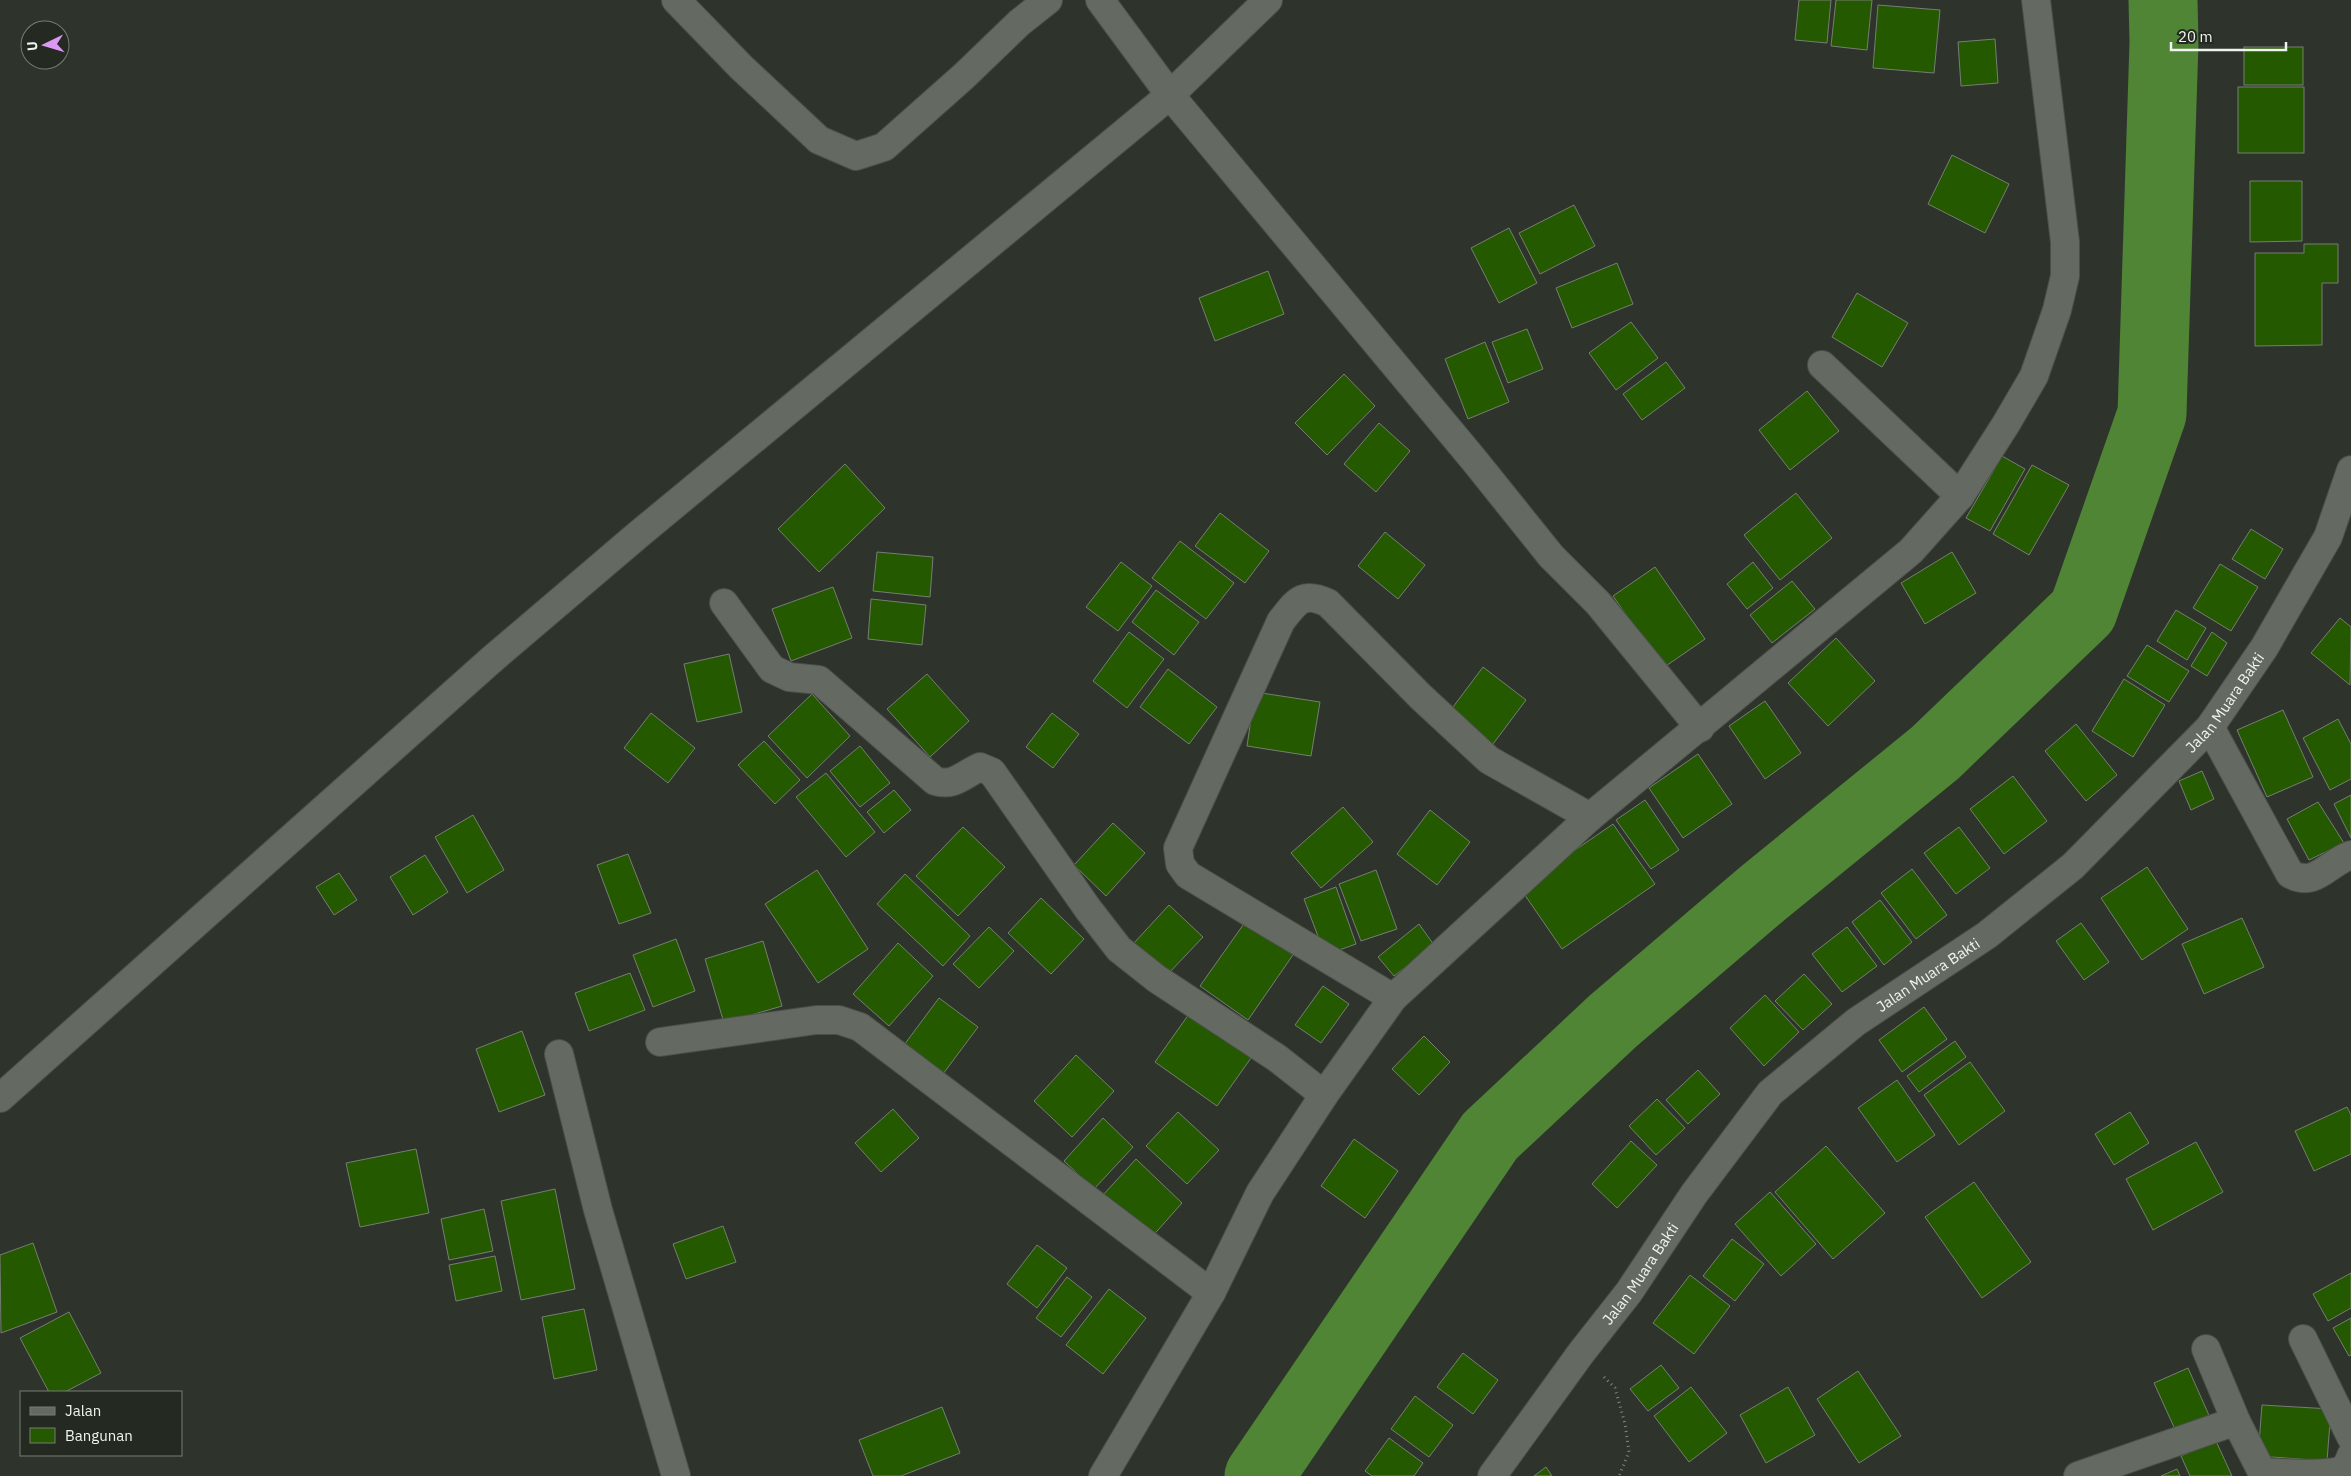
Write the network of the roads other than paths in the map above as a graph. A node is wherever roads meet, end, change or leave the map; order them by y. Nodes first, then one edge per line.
1 (676, 0) edge
2 (1048, 0) edge
3 (1100, 0) edge
4 (1268, 0) edge
5 (2036, 0) edge
6 (1170, 95) junction
7 (1822, 365) dead end
8 (2351, 470) edge
9 (1960, 496) junction
10 (724, 603) dead end
11 (2210, 727) junction
12 (1700, 728) junction
13 (1590, 817) junction
14 (2351, 855) edge
15 (1393, 998) junction
16 (660, 1042) dead end
17 (559, 1054) dead end
18 (1324, 1095) junction
19 (0, 1098) edge
20 (1211, 1293) junction
21 (2303, 1340) dead end
22 (2206, 1349) dead end
23 (2236, 1421) junction
24 (2351, 1437) edge
25 (2351, 1456) edge
26 (2263, 1474) edge
27 (676, 1476) edge
28 (1103, 1476) edge
29 (1492, 1476) edge
30 (2078, 1476) edge

1 - 2 street
3 - 6 street
4 - 6 street
5 - 9 street
6 - 12 street
6 - 19 street
7 - 9 street
8 - 11 street, Jalan Muara Bakti
9 - 12 street
10 - 18 street
11 - 14 street
11 - 29 street, Jalan Muara Bakti
12 - 13 street
13 - 15 street
13 - 15 street
15 - 18 street
16 - 20 street
17 - 27 street
18 - 20 street
20 - 28 street
21 - 24 street
22 - 23 street
23 - 26 street
23 - 30 street
25 - 26 street

